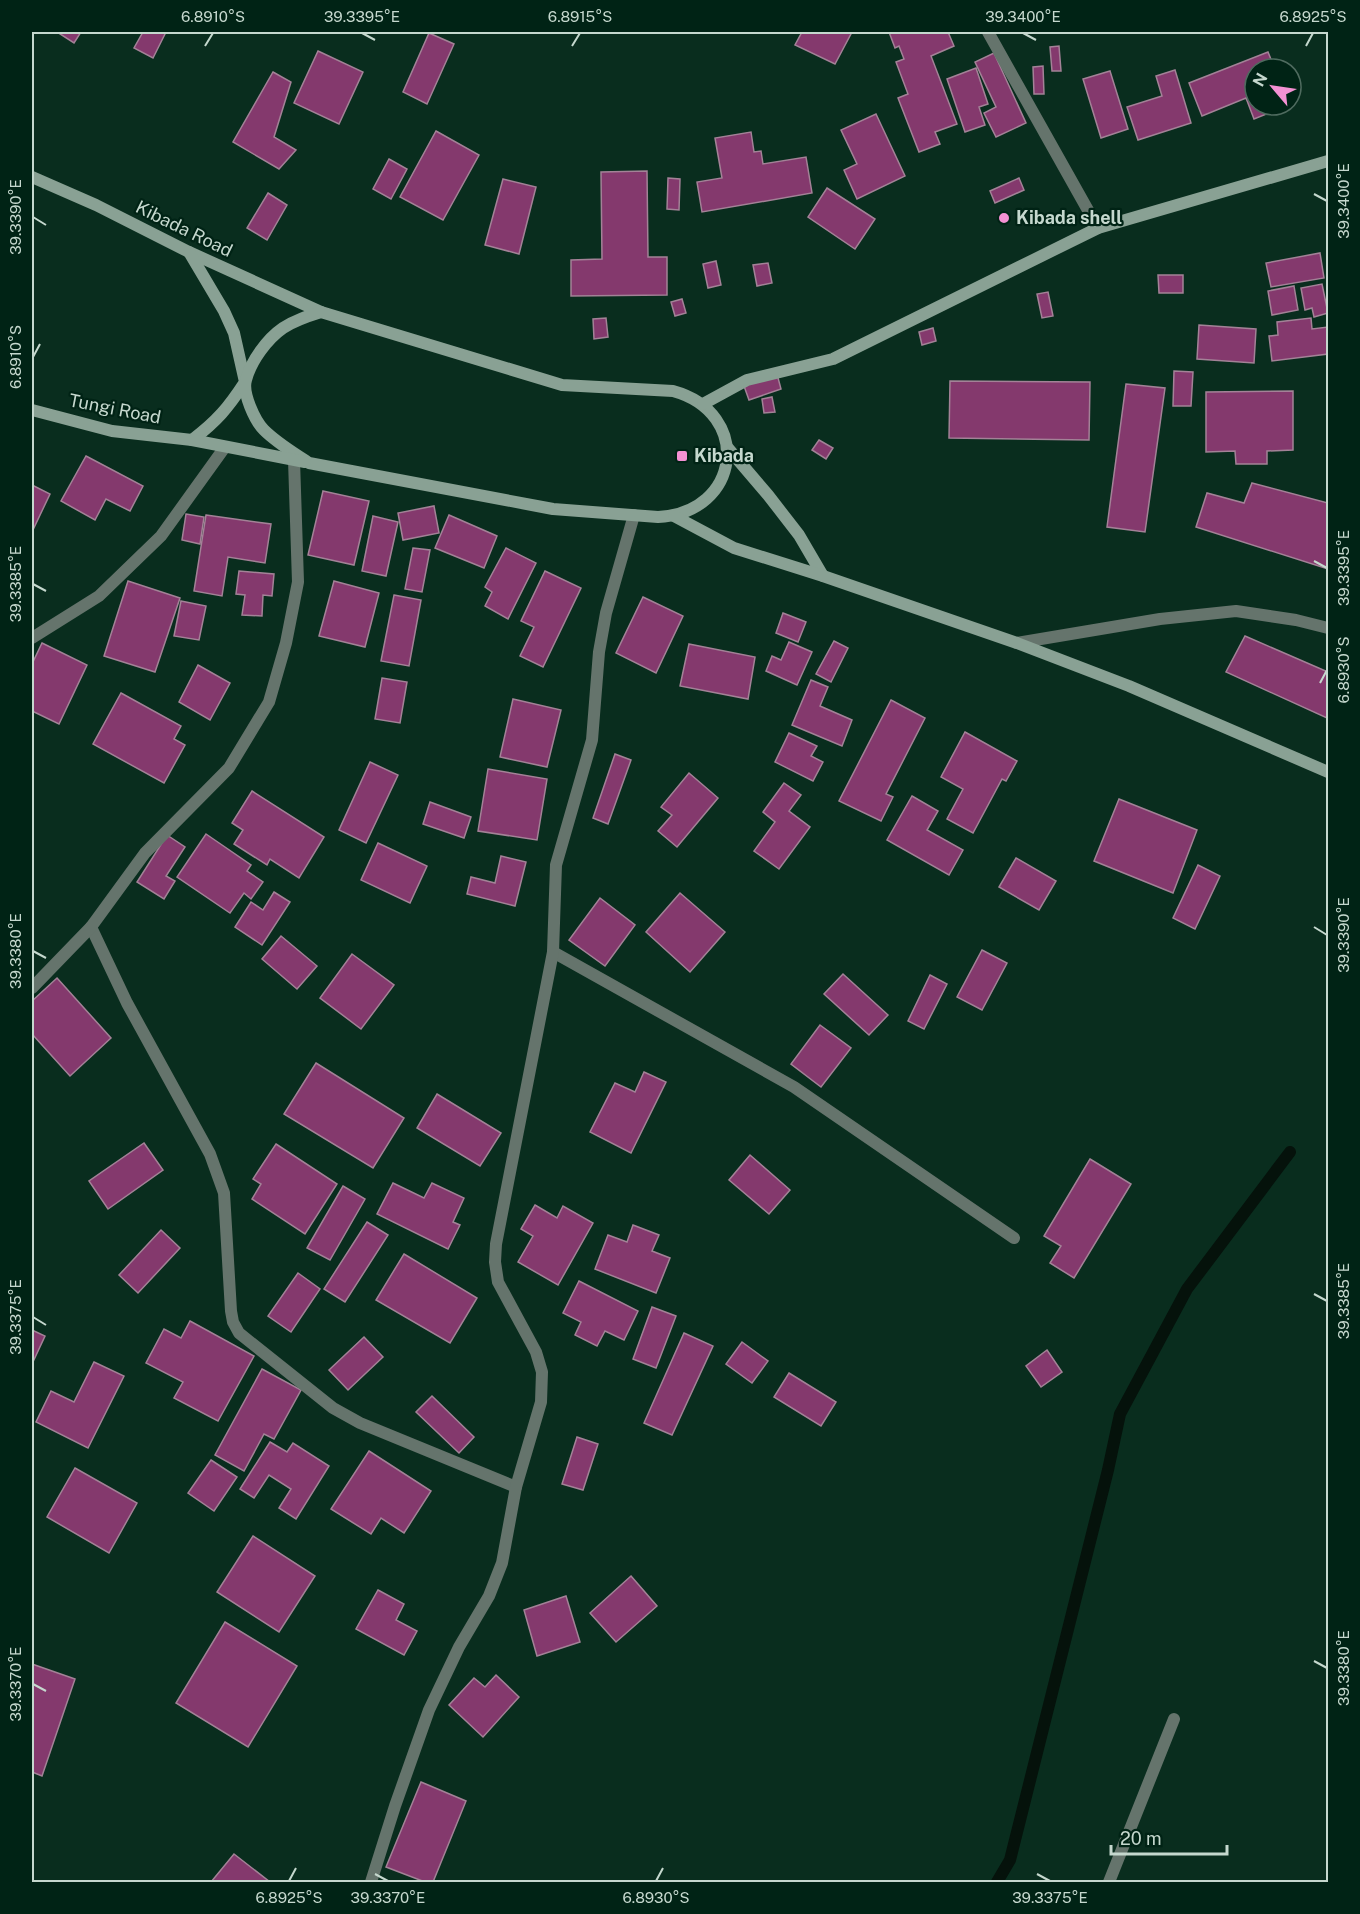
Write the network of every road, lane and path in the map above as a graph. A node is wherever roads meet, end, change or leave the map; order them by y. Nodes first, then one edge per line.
1 (988, 32) edge
2 (1329, 161) edge
3 (32, 177) edge
4 (1098, 228) junction
5 (189, 252) junction
6 (321, 312) junction
7 (245, 382) junction
8 (703, 404) junction
9 (32, 410) edge
10 (192, 440) junction
11 (225, 447) junction
12 (727, 447) junction
13 (294, 460) junction
14 (309, 463) junction
15 (634, 515) junction
16 (674, 516) junction
17 (823, 576) junction
18 (1329, 628) edge
19 (32, 638) edge
20 (1017, 643) junction
21 (1329, 772) edge
22 (91, 927) junction
23 (553, 952) junction
24 (32, 988) edge
25 (1014, 1238) dead end
26 (516, 1487) junction
27 (1174, 1719) dead end
28 (371, 1882) edge
29 (1109, 1882) edge

1 - 4 street
2 - 4 main road
3 - 5 main road, Kibada Road
4 - 8 main road
5 - 6 main road, Kibada Road
5 - 7 main road
6 - 7 main road
6 - 8 main road, Kibada Road
7 - 10 main road
7 - 14 main road
8 - 12 main road
9 - 10 main road, Tungi Road
10 - 11 main road, Tungi Road
11 - 13 main road, Tungi Road
11 - 19 street
12 - 16 main road
12 - 17 main road
13 - 14 main road, Tungi Road
13 - 22 street
14 - 15 main road, Tungi Road
15 - 16 main road, Tungi Road
15 - 23 street
16 - 17 main road
17 - 20 main road
18 - 20 street
20 - 21 main road
22 - 24 street
22 - 26 street
23 - 25 street
23 - 26 street
26 - 28 street
27 - 29 street

